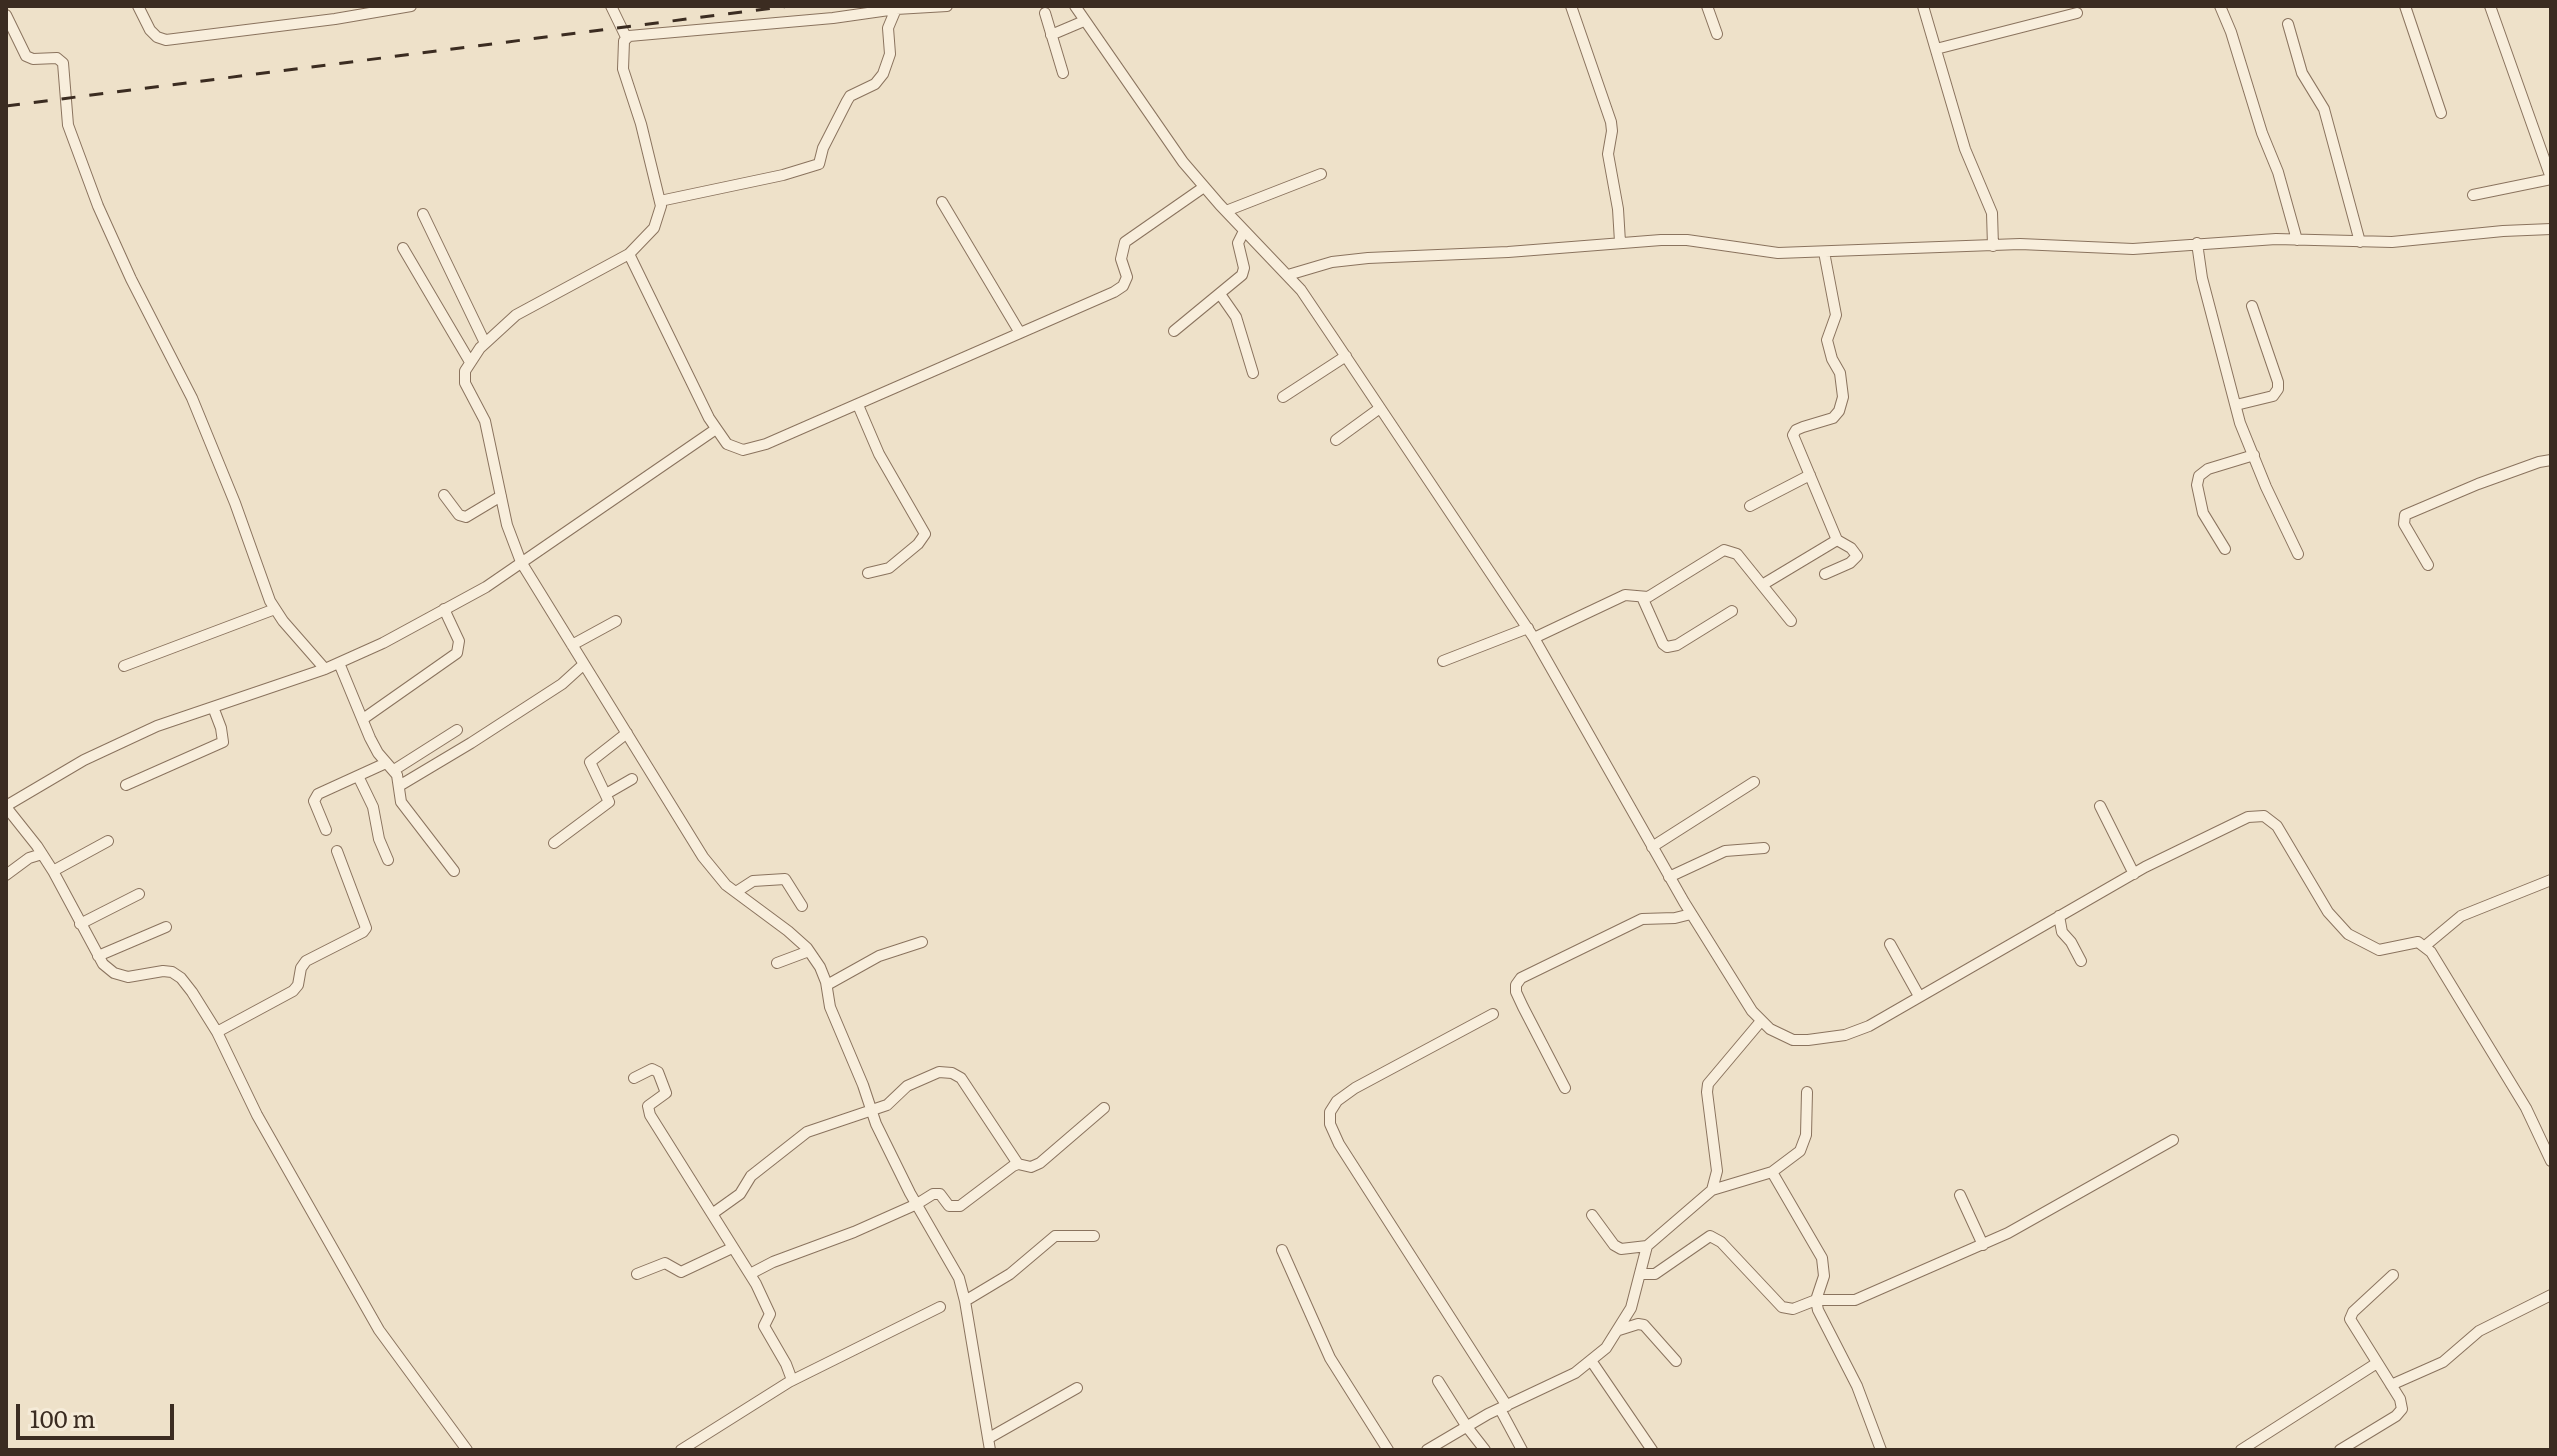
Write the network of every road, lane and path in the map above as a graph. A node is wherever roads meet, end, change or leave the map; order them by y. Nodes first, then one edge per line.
1 (138, 6) edge
2 (411, 6) edge
3 (611, 6) edge
4 (947, 6) edge
5 (1075, 6) edge
6 (1571, 6) edge
7 (1707, 6) edge
8 (1923, 6) edge
9 (2220, 6) edge
10 (2405, 6) edge
11 (2490, 6) edge
12 (896, 9) junction
13 (1045, 13) dead end
14 (2077, 13) dead end
15 (6, 15) edge
16 (1084, 21) junction
17 (2288, 24) dead end
18 (1717, 34) dead end
19 (1051, 35) junction
20 (626, 37) junction
21 (1936, 49) junction
22 (1063, 73) dead end
23 (2441, 113) dead end
24 (1321, 174) dead end
25 (2551, 178) edge
26 (1204, 187) junction
27 (2473, 195) dead end
28 (660, 201) junction
29 (942, 202) dead end
30 (1226, 211) junction
31 (423, 214) dead end
32 (2551, 229) edge
33 (1244, 231) junction
34 (2297, 240) junction
35 (1620, 242) junction
36 (2360, 242) junction
37 (2197, 243) junction
38 (1993, 246) junction
39 (403, 248) dead end
40 (1824, 252) junction
41 (629, 254) junction
42 (1288, 275) junction
43 (1220, 294) junction
44 (2252, 306) dead end
45 (1174, 331) dead end
46 (1020, 333) junction
47 (485, 343) junction
48 (1346, 356) junction
49 (470, 362) junction
50 (1253, 373) dead end
51 (1283, 397) dead end
52 (858, 405) junction
53 (2236, 405) junction
54 (1380, 408) junction
55 (716, 429) junction
56 (1336, 440) dead end
57 (2254, 455) junction
58 (2551, 460) edge
59 (1810, 475) junction
60 (444, 495) dead end
61 (501, 496) junction
62 (1750, 506) dead end
63 (1837, 540) junction
64 (2225, 549) dead end
65 (2298, 554) dead end
66 (521, 562) junction
67 (2428, 565) dead end
68 (868, 573) dead end
69 (1825, 574) dead end
70 (1762, 585) junction
71 (1642, 597) junction
72 (275, 609) junction
73 (444, 609) junction
74 (1732, 611) dead end
75 (616, 621) dead end
76 (1791, 621) dead end
77 (1531, 633) junction
78 (572, 645) junction
79 (1443, 661) dead end
80 (339, 663) junction
81 (584, 664) junction
82 (124, 666) dead end
83 (325, 669) junction
84 (213, 707) junction
85 (363, 719) junction
86 (457, 730) dead end
87 (627, 733) junction
88 (390, 766) junction
89 (358, 776) junction
90 (632, 779) dead end
91 (1754, 782) dead end
92 (126, 785) dead end
93 (399, 786) junction
94 (606, 794) junction
95 (2100, 806) dead end
96 (6, 807) edge
97 (326, 830) dead end
98 (108, 841) dead end
99 (554, 843) dead end
100 (1652, 847) junction
101 (1764, 848) dead end
102 (337, 851) dead end
103 (42, 854) junction
104 (388, 860) dead end
105 (53, 871) junction
106 (454, 871) dead end
107 (2134, 874) junction
108 (6, 875) edge
109 (1669, 877) junction
110 (2551, 880) edge
111 (736, 892) junction
112 (139, 894) dead end
113 (802, 906) dead end
114 (1691, 914) junction
115 (2059, 916) junction
116 (80, 924) junction
117 (166, 927) dead end
118 (922, 942) dead end
119 (1890, 944) dead end
120 (2425, 946) junction
121 (809, 951) junction
122 (98, 956) junction
123 (2081, 961) dead end
124 (777, 963) dead end
125 (827, 985) junction
126 (1919, 996) junction
127 (1493, 1014) dead end
128 (1761, 1021) junction
129 (217, 1032) junction
130 (634, 1078) dead end
131 (1565, 1088) dead end
132 (1807, 1092) dead end
133 (1104, 1108) dead end
134 (872, 1111) junction
135 (2173, 1140) dead end
136 (2551, 1161) edge
137 (1018, 1164) junction
138 (1772, 1172) junction
139 (1712, 1190) junction
140 (1960, 1195) dead end
141 (917, 1204) junction
142 (712, 1214) junction
143 (1592, 1215) dead end
144 (1094, 1236) dead end
145 (1983, 1245) junction
146 (1647, 1246) junction
147 (732, 1248) junction
148 (1282, 1250) dead end
149 (637, 1274) dead end
150 (750, 1274) junction
151 (1640, 1274) junction
152 (2393, 1275) dead end
153 (2551, 1295) edge
154 (1816, 1300) junction
155 (965, 1301) junction
156 (940, 1307) dead end
157 (1619, 1330) junction
158 (1676, 1361) dead end
159 (1592, 1362) junction
160 (2377, 1363) junction
161 (792, 1380) junction
162 (1438, 1381) dead end
163 (2391, 1385) junction
164 (1077, 1388) dead end
165 (1504, 1408) junction
166 (1467, 1427) junction
167 (989, 1438) junction
168 (467, 1450) edge
169 (681, 1450) edge
170 (990, 1450) edge
171 (1388, 1450) edge
172 (1427, 1450) edge
173 (1485, 1450) edge
174 (1522, 1450) edge
175 (1652, 1450) edge
176 (1881, 1450) edge
177 (2241, 1450) edge
178 (2340, 1450) edge

1 - 2 street
3 - 20 street
4 - 12 street
5 - 16 street
6 - 35 street
7 - 18 street
8 - 21 street
9 - 34 street
10 - 23 street
11 - 25 street
12 - 20 street
12 - 28 street
13 - 19 street
14 - 21 street
15 - 72 street
16 - 19 street
16 - 26 street
17 - 36 street
19 - 22 street
20 - 28 street
21 - 38 street
24 - 30 street
25 - 27 street
26 - 30 street
26 - 46 street
28 - 41 street
29 - 46 street
30 - 33 street
31 - 47 street
32 - 36 street
33 - 42 street
33 - 43 street
34 - 36 street
34 - 37 street
35 - 40 street
35 - 42 street
37 - 38 street
37 - 53 street
38 - 40 street
39 - 49 street
40 - 59 street
41 - 47 street
41 - 55 street
42 - 48 street
43 - 45 street
43 - 50 street
44 - 53 street
46 - 52 street
47 - 49 street
48 - 51 street
48 - 54 street
49 - 61 street
52 - 55 street
52 - 68 street
53 - 57 street
54 - 56 street
54 - 77 street
55 - 66 street
57 - 64 street
57 - 65 street
58 - 67 street
59 - 62 street
59 - 63 street
60 - 61 street
61 - 66 street
63 - 69 street
63 - 70 street
66 - 73 street
66 - 78 street
70 - 71 street
70 - 76 street
71 - 74 street
71 - 77 street
72 - 82 street
72 - 83 street
73 - 80 street
73 - 85 street
75 - 78 street
77 - 79 street
77 - 100 street
78 - 81 street
80 - 83 street
80 - 85 street
81 - 87 street
81 - 93 street
83 - 84 street
84 - 92 street
84 - 96 street
85 - 88 street
86 - 88 street
87 - 94 street
87 - 111 street
88 - 89 street
88 - 93 street
89 - 97 street
89 - 104 street
90 - 94 street
91 - 100 street
93 - 106 street
94 - 99 street
95 - 107 street
96 - 103 street
98 - 105 street
100 - 109 street
101 - 109 street
102 - 129 street
103 - 105 street
103 - 108 street
105 - 116 street
107 - 115 street
107 - 120 street
109 - 114 street
110 - 120 street
111 - 113 street
111 - 121 street
112 - 116 street
114 - 128 street
114 - 131 street
115 - 123 street
115 - 126 street
116 - 122 street
117 - 122 street
118 - 125 street
119 - 126 street
120 - 136 street
121 - 124 street
121 - 125 street
122 - 129 street
125 - 134 street
126 - 128 street
127 - 165 street
128 - 139 street
129 - 168 street
130 - 142 street
132 - 138 street
133 - 137 street
134 - 137 street
134 - 141 street
134 - 142 street
135 - 145 street
137 - 141 street
138 - 139 street
138 - 154 street
139 - 146 street
140 - 145 street
141 - 150 street
141 - 155 street
142 - 147 street
143 - 146 street
144 - 155 street
145 - 154 street
146 - 151 street
147 - 149 street
147 - 150 street
148 - 171 street
150 - 161 street
151 - 154 street
151 - 157 street
152 - 160 street
153 - 163 street
154 - 176 street
155 - 167 street
156 - 161 street
157 - 158 street
157 - 159 street
159 - 165 street
159 - 175 street
160 - 163 street
160 - 177 street
161 - 169 street
162 - 166 street
163 - 178 street
164 - 167 street
165 - 166 street
165 - 174 street
166 - 172 street
166 - 173 street
167 - 170 street

